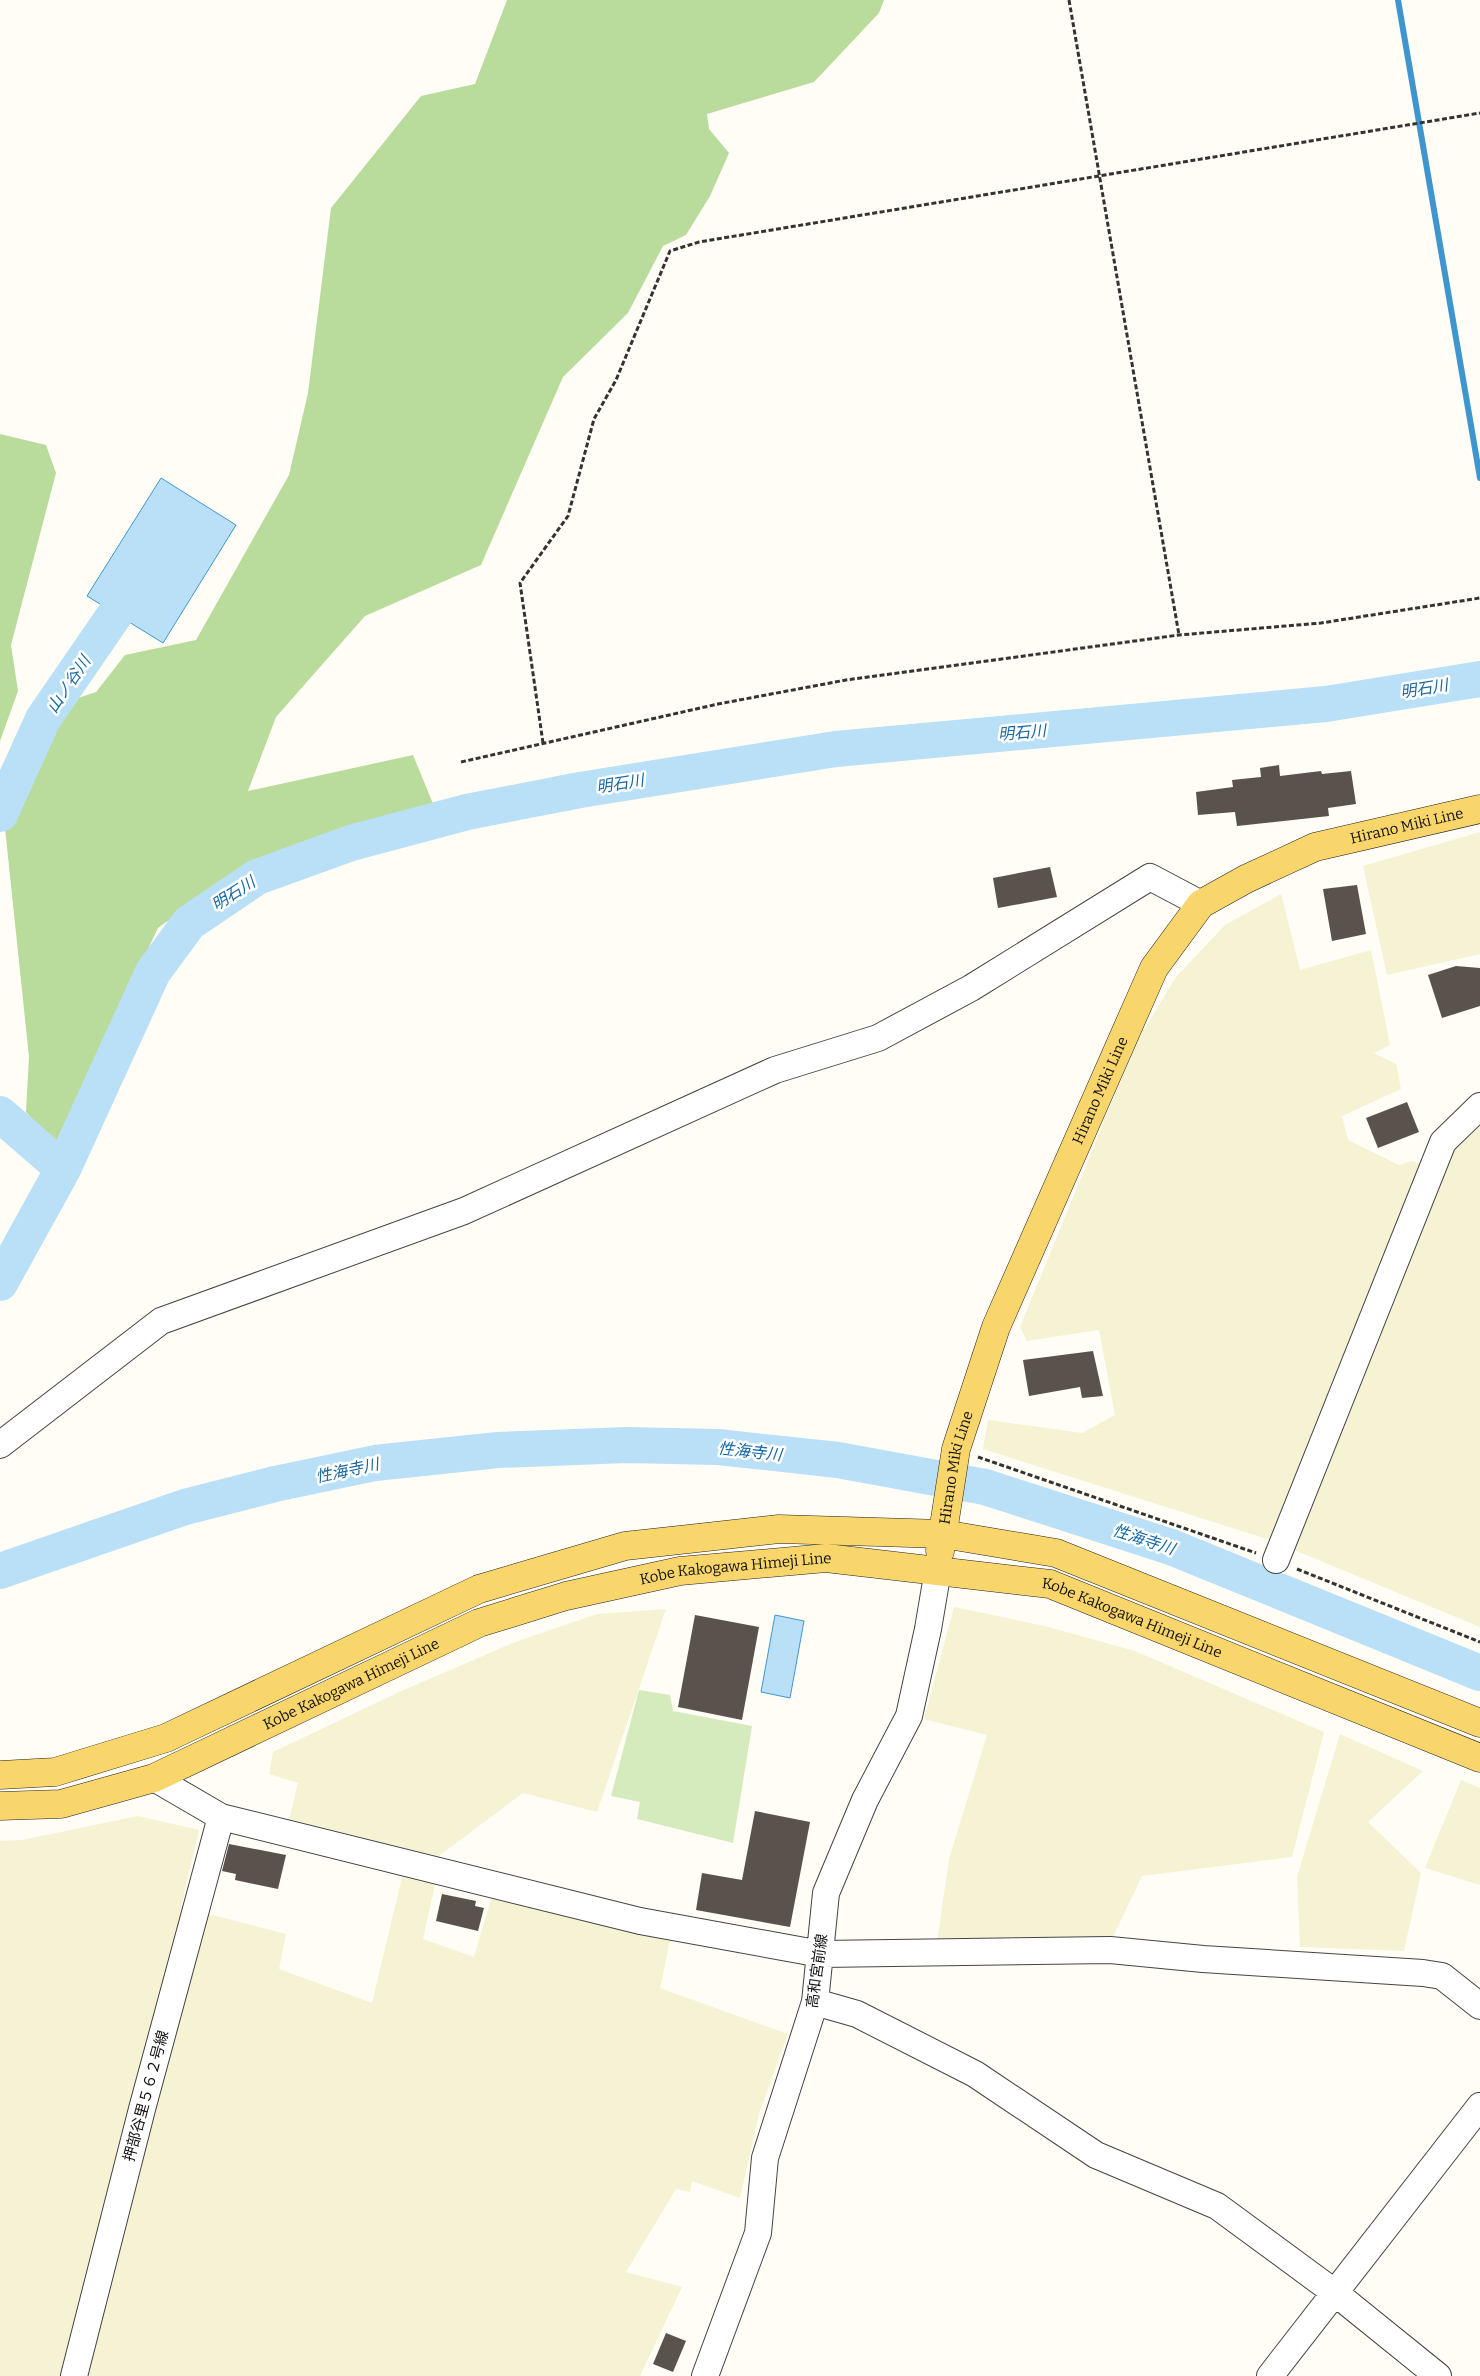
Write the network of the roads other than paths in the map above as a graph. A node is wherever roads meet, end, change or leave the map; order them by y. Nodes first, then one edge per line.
1 (1480, 809) edge
2 (1201, 904) junction
3 (1480, 1106) edge
4 (0, 1445) edge
5 (942, 1534) junction
6 (1276, 1560) road end
7 (938, 1570) junction
8 (1480, 1723) edge
9 (1480, 1758) edge
10 (0, 1775) edge
11 (154, 1778) junction
12 (0, 1806) edge
13 (221, 1817) junction
14 (821, 1954) junction
15 (815, 2002) junction
16 (1480, 2006) edge
17 (1480, 2106) edge
18 (1334, 2292) junction
19 (74, 2376) edge
20 (705, 2376) edge
21 (1270, 2376) edge
22 (1438, 2376) edge

1 - 2 main road, Hirano Miki Line
2 - 4 street
2 - 5 main road, Hirano Miki Line
3 - 6 street
5 - 7 main road, Hirano Miki Line
5 - 8 main road, Kobe Kakogawa Himeji Line
5 - 10 main road, Kobe Kakogawa Himeji Line
7 - 9 main road, Kobe Kakogawa Himeji Line
7 - 11 main road, Kobe Kakogawa Himeji Line
7 - 14 street, 高和宮前線
11 - 12 main road, Kobe Kakogawa Himeji Line
11 - 13 street
13 - 14 street
13 - 19 street, 押部谷里５６２号線
14 - 15 street, 高和宮前線
14 - 16 street
15 - 18 street
15 - 20 street, 高和宮前線
17 - 18 street
18 - 21 street
18 - 22 street

